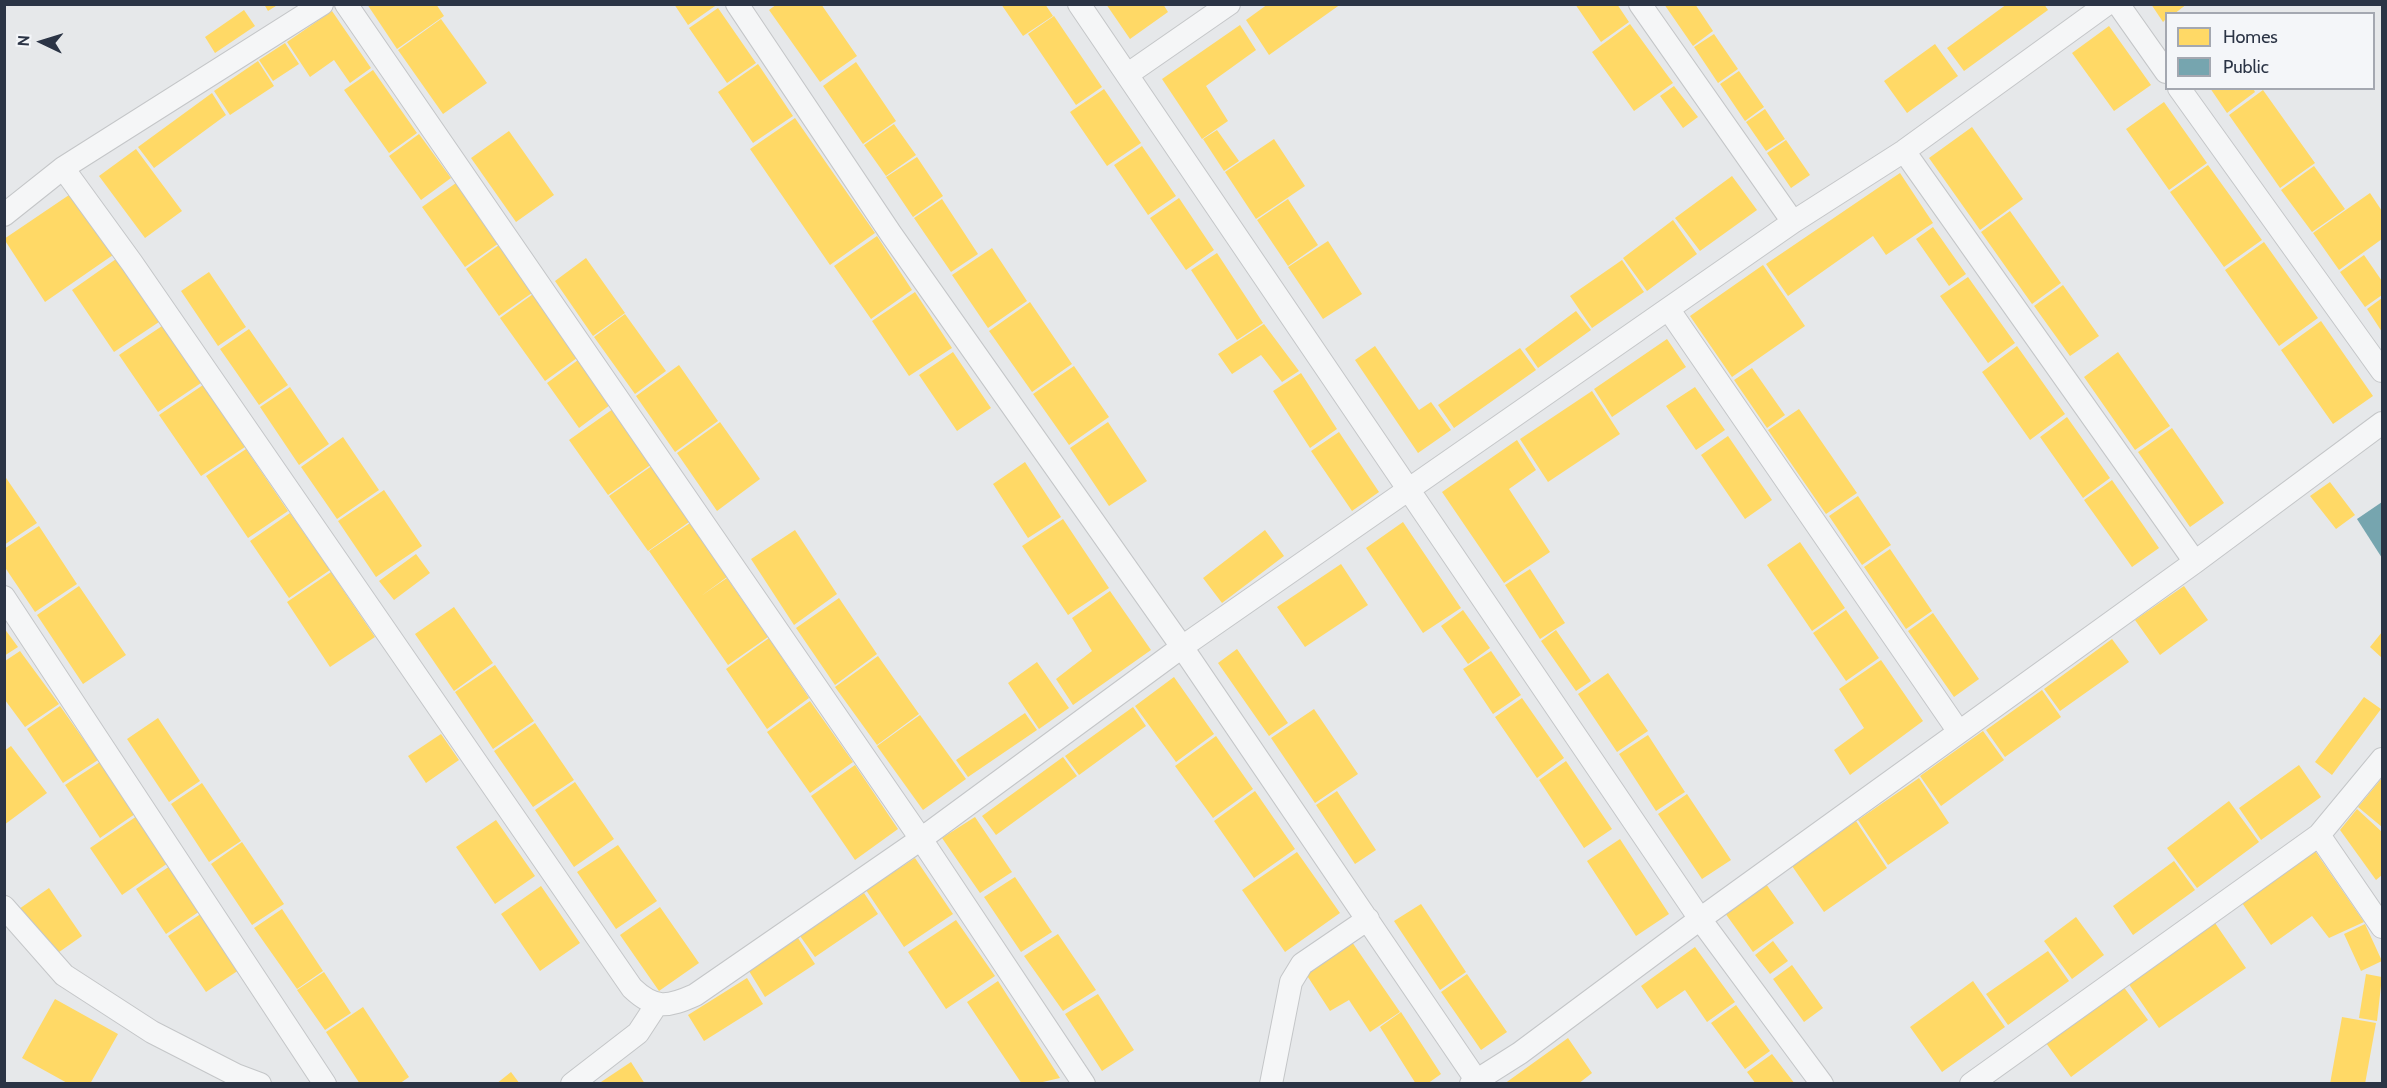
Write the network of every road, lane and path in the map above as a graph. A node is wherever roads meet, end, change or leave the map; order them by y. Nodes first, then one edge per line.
1 (322, 4) edge
2 (346, 4) edge
3 (736, 4) edge
4 (1079, 4) edge
5 (1229, 4) edge
6 (1640, 4) edge
7 (2107, 4) edge
8 (2118, 4) edge
9 (2165, 71) edge
10 (1128, 74) junction
11 (2180, 90) edge
12 (1904, 151) junction
13 (63, 168) junction
14 (4, 215) edge
15 (1793, 222) junction
16 (1669, 310) junction
17 (2382, 371) edge
18 (2382, 423) edge
19 (1408, 490) junction
20 (2195, 562) junction
21 (4, 597) edge
22 (1182, 647) junction
23 (1959, 732) junction
24 (2382, 759) edge
25 (2319, 835) junction
26 (921, 839) junction
27 (4, 907) edge
28 (1368, 919) junction
29 (1700, 919) junction
30 (2382, 927) edge
31 (657, 1004) junction
32 (2006, 1057) junction
33 (260, 1083) edge
34 (326, 1083) edge
35 (572, 1083) edge
36 (1084, 1083) edge
37 (1270, 1083) edge
38 (1476, 1083) edge
39 (1822, 1083) edge
40 (1971, 1083) edge
41 (2003, 1083) edge

1 - 13 street
2 - 26 street
3 - 22 street
4 - 10 street
5 - 10 street
6 - 15 street
7 - 12 street
8 - 9 street
10 - 19 street
11 - 17 street
12 - 15 street
12 - 20 street
13 - 14 street
13 - 31 street
15 - 16 street
16 - 19 street
16 - 23 street
18 - 20 street
19 - 22 street
19 - 29 street
20 - 23 street
21 - 34 street
22 - 26 street
22 - 28 street
23 - 29 street
24 - 25 street
25 - 30 street
25 - 32 street
26 - 31 street
26 - 36 street
27 - 33 street
28 - 37 street
28 - 38 street
29 - 38 street
29 - 39 street
31 - 35 street
32 - 40 street
32 - 41 street

